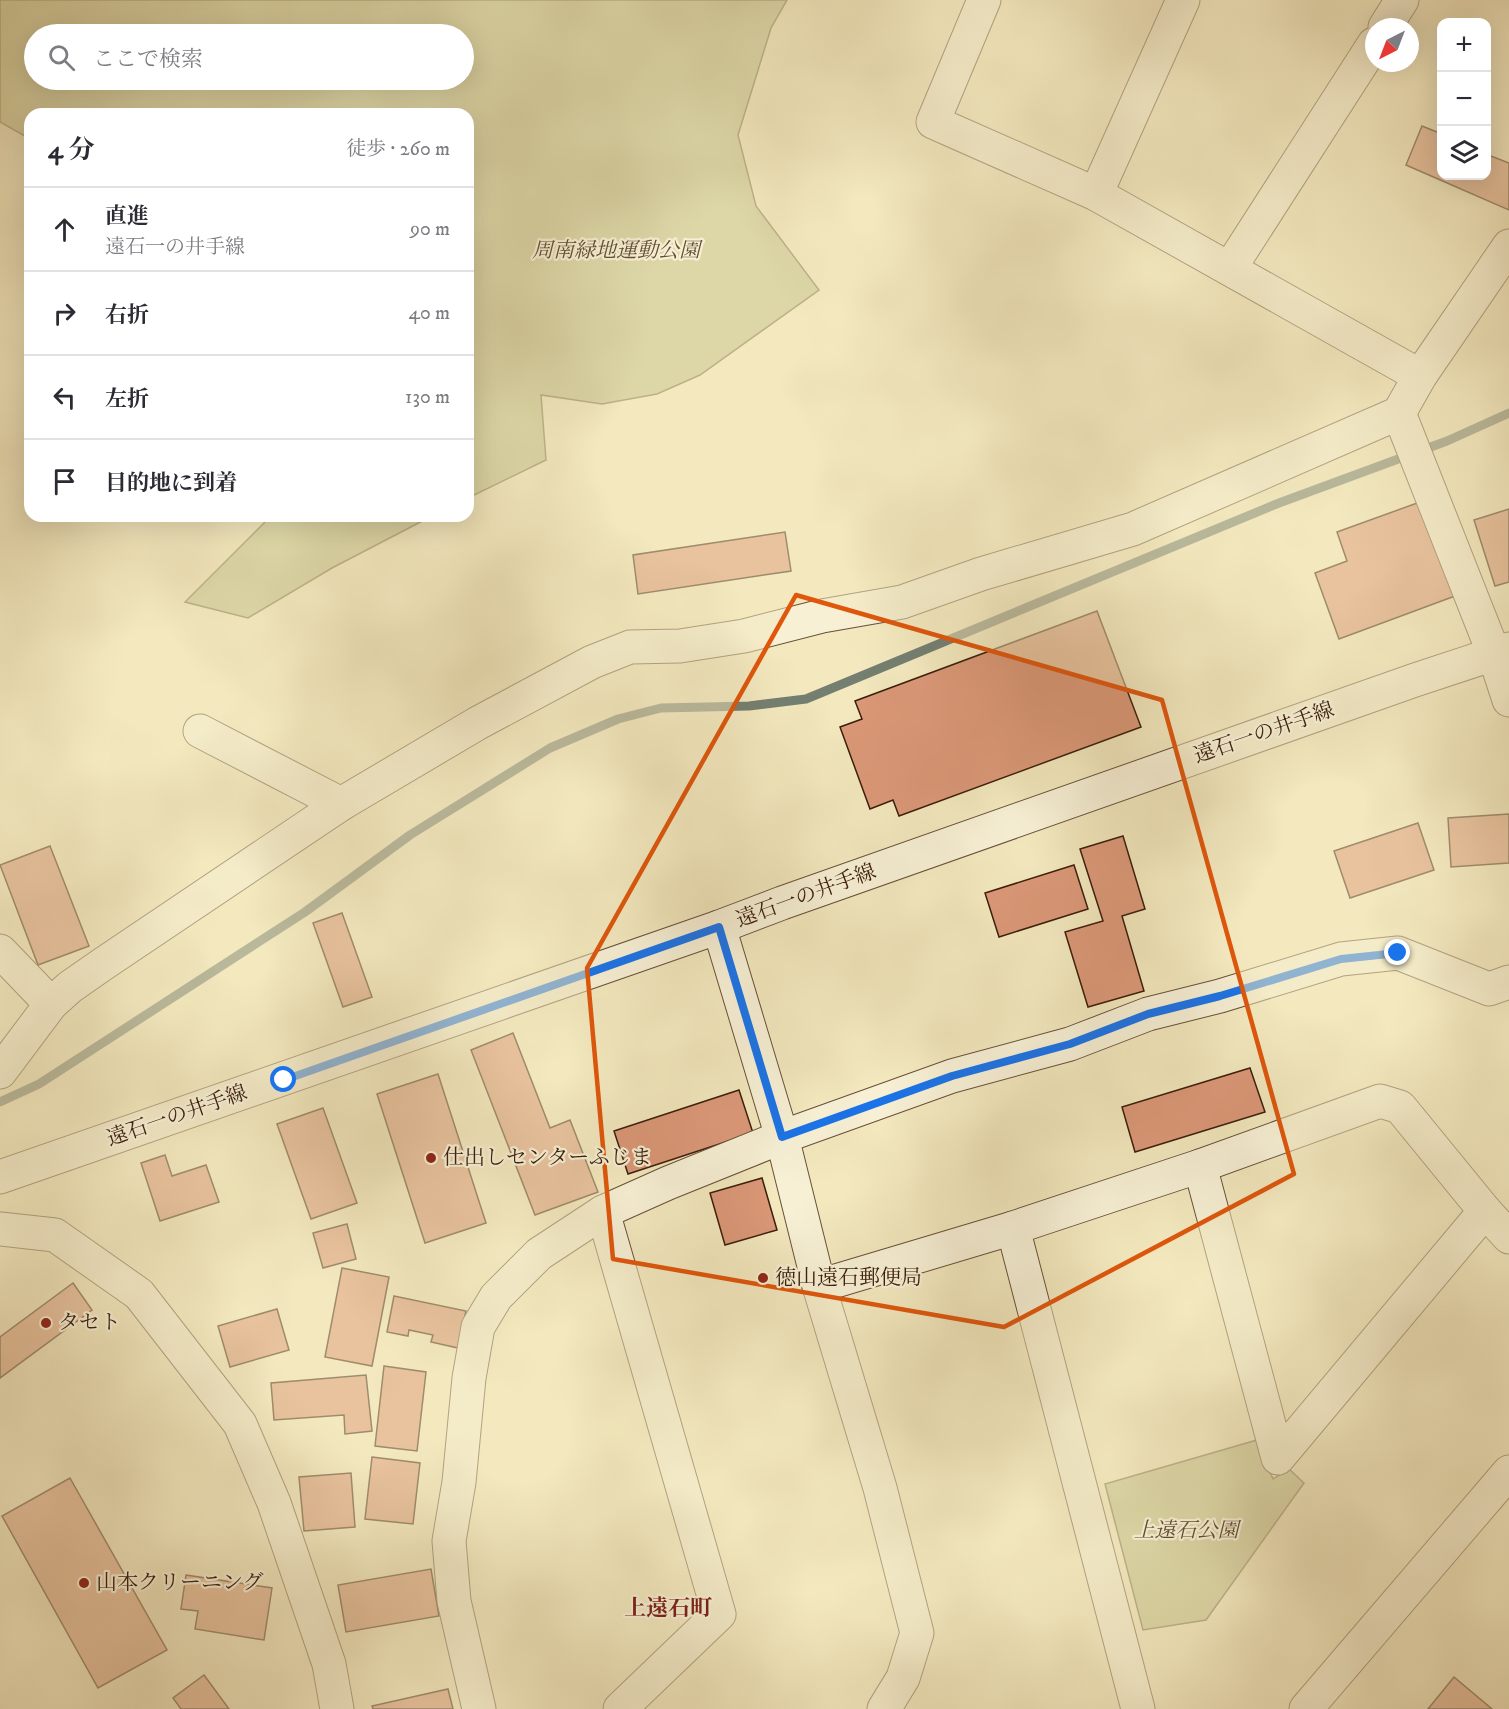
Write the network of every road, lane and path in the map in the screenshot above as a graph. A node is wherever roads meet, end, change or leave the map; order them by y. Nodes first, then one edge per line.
1 (984, 0) edge
2 (1183, 0) edge
3 (1402, 0) edge
4 (1391, 18) edge
5 (1365, 58) edge
6 (1096, 194) junction
7 (1509, 246) edge
8 (1230, 268) junction
9 (1420, 376) junction
10 (1399, 413) junction
11 (1501, 651) edge
12 (1509, 700) edge
13 (200, 731) dead end
14 (341, 804) junction
15 (719, 927) junction
16 (0, 951) edge
17 (1509, 982) edge
18 (51, 1004) junction
19 (0, 1072) edge
20 (782, 1137) junction
21 (1200, 1166) junction
22 (0, 1177) edge
23 (1485, 1211) junction
24 (603, 1212) junction
25 (1013, 1228) junction
26 (0, 1229) edge
27 (1509, 1237) edge
28 (819, 1286) junction
29 (1509, 1472) edge
30 (337, 1709) edge
31 (479, 1709) edge
32 (620, 1709) edge
33 (884, 1709) edge
34 (1138, 1709) edge
35 (1306, 1709) edge

1 - 6 street
2 - 6 street
3 - 4 street
5 - 8 street
6 - 8 street
7 - 9 street
8 - 9 street
9 - 10 street
10 - 11 street
10 - 14 street
11 - 12 street
11 - 15 street, 遠石一の井手線
13 - 14 street
14 - 18 street
15 - 20 street
15 - 22 street, 遠石一の井手線
16 - 18 street
17 - 20 street
18 - 19 street
20 - 24 street
20 - 28 street
21 - 23 street
21 - 23 street
21 - 25 street
23 - 27 street
24 - 31 street
24 - 32 street
25 - 28 street
25 - 34 street
26 - 30 street
28 - 33 street
29 - 35 street

